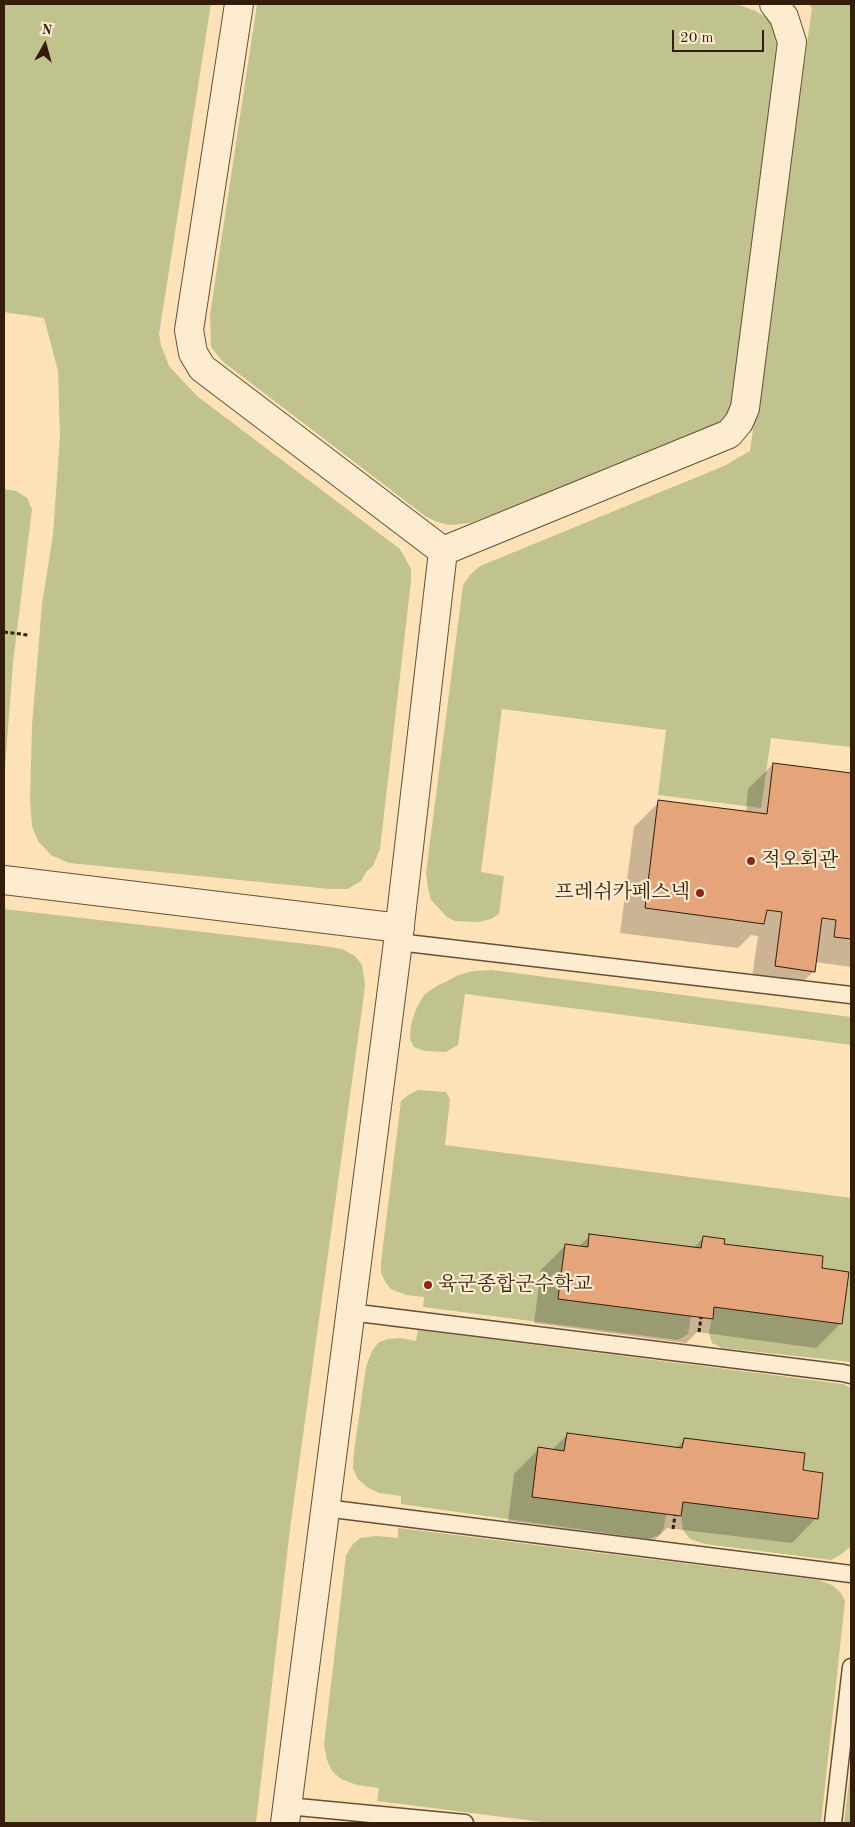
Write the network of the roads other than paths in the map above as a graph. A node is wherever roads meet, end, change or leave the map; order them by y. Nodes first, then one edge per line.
1 (239, 4) edge
2 (774, 4) edge
3 (443, 551) junction
4 (4, 880) edge
5 (399, 935) junction
6 (851, 995) edge
7 (350, 1312) junction
8 (851, 1375) edge
9 (325, 1508) junction
10 (851, 1574) edge
11 (851, 1667) edge
12 (286, 1815) edge
13 (465, 1823) edge
14 (833, 1823) edge

1 - 3 street
2 - 3 street
3 - 5 street
4 - 5 street
5 - 6 lane
5 - 7 street
7 - 8 lane
7 - 9 street
9 - 10 lane
9 - 12 street
11 - 14 lane
12 - 13 lane

